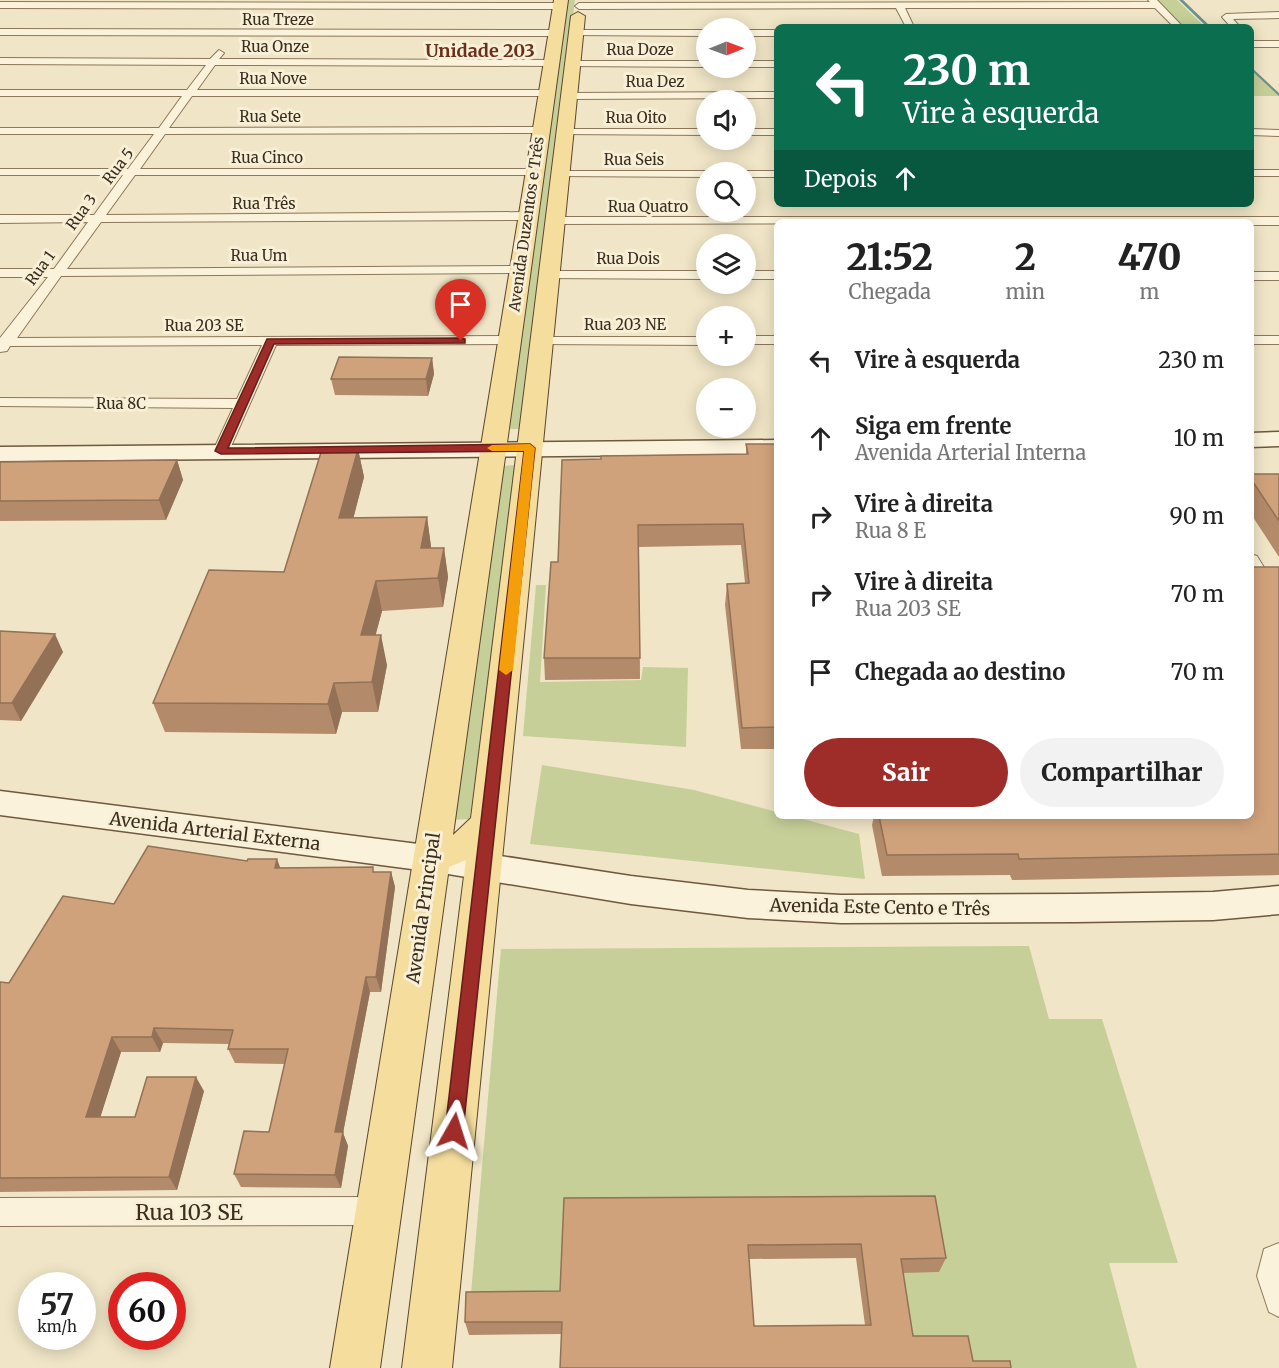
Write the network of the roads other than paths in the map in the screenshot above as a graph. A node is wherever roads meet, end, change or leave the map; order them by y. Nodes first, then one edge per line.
1 (67, 3) edge
2 (180, 3) edge
3 (376, 3) edge
4 (460, 3) edge
5 (560, 3) edge
6 (579, 3) edge
7 (681, 3) edge
8 (761, 3) edge
9 (877, 3) edge
10 (958, 3) edge
11 (1075, 3) edge
12 (1155, 3) edge
13 (260, 4) edge
14 (0, 5) edge
15 (899, 5) junction
16 (1279, 15) edge
17 (908, 23) edge
18 (1176, 24) edge
19 (1234, 24) edge
20 (0, 32) edge
21 (555, 33) junction
22 (576, 33) junction
23 (696, 33) edge
24 (756, 33) edge
25 (774, 33) edge
26 (229, 40) junction
27 (1254, 42) edge
28 (1279, 44) edge
29 (214, 60) junction
30 (0, 61) edge
31 (550, 63) junction
32 (774, 63) edge
33 (573, 64) junction
34 (696, 64) edge
35 (756, 64) edge
36 (0, 93) edge
37 (190, 93) junction
38 (545, 93) junction
39 (570, 96) junction
40 (774, 96) edge
41 (539, 130) junction
42 (0, 131) edge
43 (162, 131) junction
44 (566, 132) junction
45 (696, 132) edge
46 (756, 132) edge
47 (774, 132) edge
48 (1254, 132) edge
49 (1279, 133) edge
50 (0, 172) edge
51 (132, 172) junction
52 (533, 172) junction
53 (1254, 173) edge
54 (1279, 173) edge
55 (561, 174) junction
56 (696, 174) edge
57 (756, 174) edge
58 (774, 174) edge
59 (113, 197) joint
60 (528, 216) junction
61 (98, 218) junction
62 (0, 219) edge
63 (556, 221) junction
64 (774, 221) edge
65 (1254, 221) edge
66 (1279, 221) edge
67 (76, 247) joint
68 (519, 270) junction
69 (58, 272) junction
70 (0, 273) edge
71 (550, 275) junction
72 (696, 275) edge
73 (756, 275) edge
74 (774, 275) edge
75 (1254, 276) edge
76 (1279, 276) edge
77 (31, 308) joint
78 (509, 340) junction
79 (696, 340) edge
80 (756, 340) edge
81 (774, 340) edge
82 (1254, 340) edge
83 (1279, 340) edge
84 (271, 341) junction
85 (543, 341) junction
86 (2, 345) edge
87 (0, 402) edge
88 (242, 404) junction
89 (1254, 440) edge
90 (1279, 440) edge
91 (774, 447) edge
92 (493, 448) junction
93 (530, 448) junction
94 (221, 451) junction
95 (0, 454) edge
96 (1254, 565) edge
97 (1279, 580) edge
98 (0, 803) edge
99 (489, 821) junction
100 (430, 859) junction
101 (484, 866) junction
102 (1279, 900) edge
103 (378, 1211) junction
104 (0, 1212) edge
105 (1279, 1257) edge
106 (1279, 1302) edge
107 (355, 1368) edge
108 (427, 1368) edge

1 - 2 street
1 - 14 street
2 - 13 street
3 - 4 street
3 - 13 street
4 - 5 street
5 - 21 main road, Avenida Duzentos e Três
6 - 7 street
6 - 22 main road, Avenida Duzentos e Três
7 - 8 street
8 - 9 street
9 - 15 street
10 - 11 street
10 - 15 street
11 - 12 street
12 - 18 street
13 - 26 street, Rua 5
15 - 17 street
16 - 19 street
20 - 26 street, Rua Treze
21 - 26 street, Rua Treze
21 - 31 main road, Avenida Duzentos e Três
22 - 23 street
22 - 33 main road, Avenida Duzentos e Três
24 - 25 street
26 - 29 street, Rua 5
27 - 28 street
29 - 30 street, Rua Onze
29 - 31 street, Rua Onze
29 - 37 street, Rua 5
31 - 38 main road, Avenida Duzentos e Três
32 - 35 street
33 - 34 street, Rua Doze
33 - 39 main road, Avenida Duzentos e Três
36 - 37 street, Rua Nove
37 - 38 street, Rua Nove
37 - 43 street, Rua 5
38 - 41 main road, Avenida Duzentos e Três
39 - 40 street, Rua Dez
39 - 44 main road, Avenida Duzentos e Três
41 - 43 street, Rua Sete
41 - 52 main road, Avenida Duzentos e Três
42 - 43 street, Rua Sete
43 - 51 street, Rua 5
44 - 45 street, Rua Oito
44 - 55 main road, Avenida Duzentos e Três
46 - 47 street
48 - 49 street
50 - 51 street, Rua Cinco
51 - 52 street, Rua Cinco
51 - 59 street, Rua 5
52 - 60 main road, Avenida Duzentos e Três
53 - 54 street
55 - 56 street, Rua Seis
55 - 63 main road, Avenida Duzentos e Três
57 - 58 street
59 - 61 street, Rua 3
60 - 61 street, Rua Três
60 - 68 main road, Avenida Duzentos e Três
61 - 62 street, Rua Três
61 - 67 street, Rua 3
63 - 64 street, Rua Quatro
63 - 71 main road, Avenida Duzentos e Três
65 - 66 street, Rua Quatro
67 - 69 street, Rua 1
68 - 69 street, Rua Um
68 - 78 main road, Avenida Duzentos e Três
69 - 70 street, Rua Um
69 - 77 street, Rua 1
71 - 72 street, Rua Dois
71 - 85 main road, Avenida Duzentos e Três
73 - 74 street
75 - 76 street
77 - 86 street, Rua 203 SE
78 - 84 street, Rua 203 SE
78 - 92 main road, Avenida Duzentos e Três
79 - 85 street, Rua 203 NE
80 - 81 street
82 - 83 street
84 - 86 street, Rua 203 SE
84 - 88 street
85 - 93 main road, Avenida Duzentos e Três
87 - 88 street, Rua 8C
88 - 94 street
89 - 90 main road
91 - 93 main road
92 - 93 main road
92 - 94 main road
92 - 100 main road, Avenida Principal
93 - 99 main road
94 - 95 main road
96 - 97 street
98 - 100 main road, Avenida Arterial Externa
99 - 100 main road
99 - 101 main road
100 - 101 main road, Avenida Arterial Externa
100 - 103 main road, Avenida Principal
101 - 102 main road, Avenida Este Cento e Três
101 - 108 main road
103 - 104 street, Rua 103 SE
103 - 107 main road, Avenida Principal
105 - 106 street

